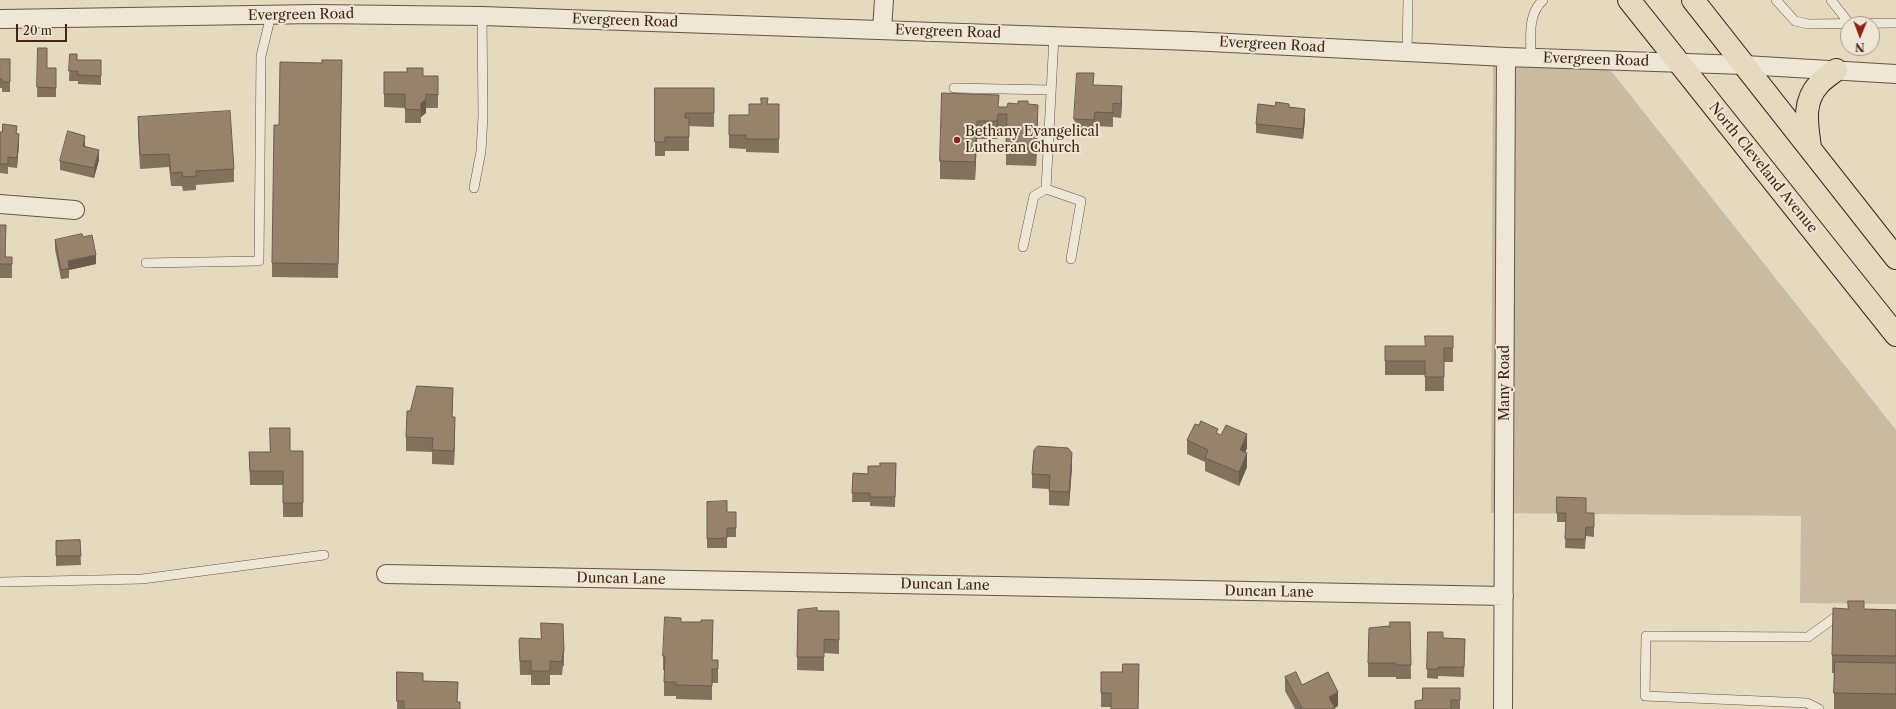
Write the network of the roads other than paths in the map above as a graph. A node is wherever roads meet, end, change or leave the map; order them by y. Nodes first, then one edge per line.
1 (884, 0) edge
2 (1408, 0) edge
3 (1543, 0) edge
4 (1630, 0) edge
5 (1693, 0) edge
6 (1776, 0) edge
7 (1831, 0) edge
8 (271, 15) junction
9 (482, 16) junction
10 (1844, 16) edge
11 (0, 19) edge
12 (1840, 23) edge
13 (1880, 23) edge
14 (1896, 23) edge
15 (882, 30) junction
16 (1054, 36) junction
17 (1407, 52) junction
18 (1506, 57) junction
19 (1531, 58) junction
20 (1679, 62) junction
21 (1745, 65) junction
22 (1836, 70) junction
23 (1896, 74) edge
24 (954, 88) dead end
25 (1051, 90) junction
26 (1810, 148) junction
27 (474, 188) dead end
28 (1046, 189) junction
29 (0, 204) edge
30 (74, 210) dead end
31 (1023, 247) dead end
32 (1071, 258) dead end
33 (1896, 258) edge
34 (146, 263) dead end
35 (1896, 335) edge
36 (324, 555) dead end
37 (386, 574) dead end
38 (0, 582) edge
39 (1504, 596) junction
40 (1852, 616) edge
41 (1503, 709) edge
42 (1818, 709) edge

1 - 15 street
2 - 17 lane
3 - 19 lane
4 - 20 main road, North Cleveland Avenue
5 - 21 main road
6 - 12 lane
7 - 10 lane
8 - 9 street, Evergreen Road
8 - 11 street, Evergreen Road
8 - 34 lane
9 - 15 street, Evergreen Road
9 - 27 lane
13 - 14 lane
15 - 16 street, Evergreen Road
16 - 17 street, Evergreen Road
16 - 25 lane
17 - 18 street, Evergreen Road
18 - 19 street, Evergreen Road
18 - 39 street, Many Road
19 - 20 street, Evergreen Road
20 - 21 street, Evergreen Road
20 - 35 main road, North Cleveland Avenue
21 - 22 street, Evergreen Road
21 - 26 main road
22 - 23 street, Evergreen Road
22 - 26 main road
24 - 25 lane
25 - 28 lane
26 - 33 main road
28 - 31 lane
28 - 32 lane
29 - 30 street
36 - 38 lane
37 - 39 street, Duncan Lane
39 - 41 street, Many Road
40 - 42 lane

